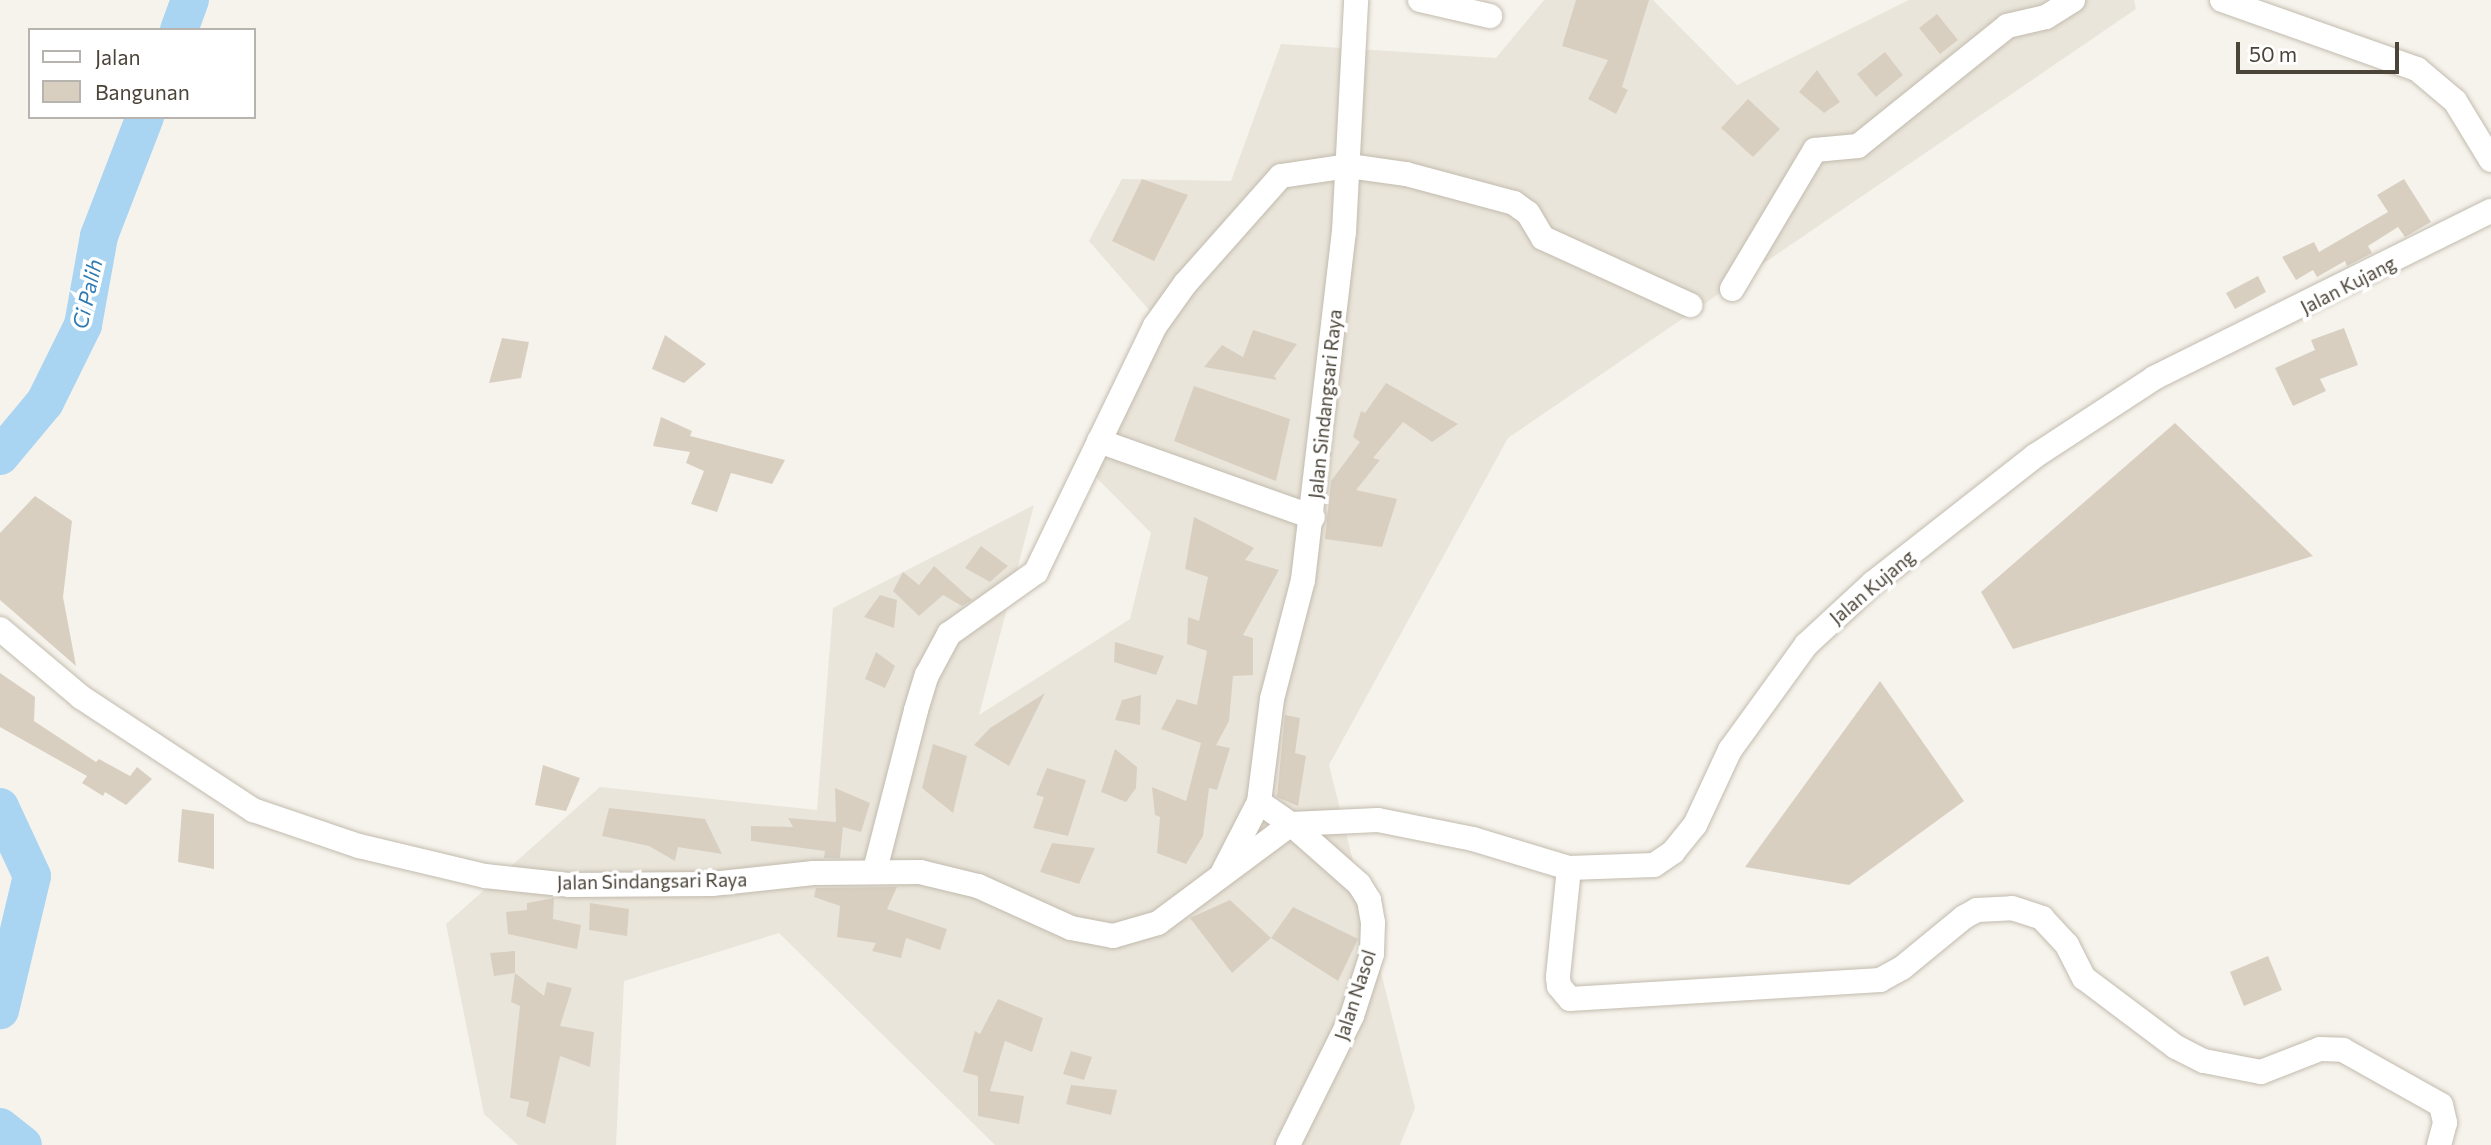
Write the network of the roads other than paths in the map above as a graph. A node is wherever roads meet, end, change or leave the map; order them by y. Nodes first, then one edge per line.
1 (1356, 0) edge
2 (1420, 0) edge
3 (2073, 0) edge
4 (2222, 0) edge
5 (1490, 16) dead end
6 (2491, 160) edge
7 (1349, 166) junction
8 (2491, 211) edge
9 (1732, 289) dead end
10 (1690, 305) dead end
11 (1099, 441) junction
12 (1312, 517) junction
13 (0, 629) edge
14 (1259, 802) junction
15 (1292, 824) junction
16 (1569, 868) junction
17 (875, 870) junction
18 (1219, 880) junction
19 (1288, 1145) edge
20 (2439, 1145) edge

1 - 7 street, Jalan Sindangsari Raya
2 - 5 street
3 - 9 street
4 - 6 street
7 - 10 street
7 - 11 street
7 - 12 street, Jalan Sindangsari Raya
8 - 16 street, Jalan Kujang
11 - 12 street
11 - 17 street
12 - 14 street, Jalan Sindangsari Raya
13 - 17 street, Jalan Sindangsari Raya
14 - 15 street
14 - 18 street, Jalan Sindangsari Raya
15 - 16 street, Jalan Kujang
15 - 18 street, Jalan Sindangsari Raya
15 - 19 street, Jalan Nasol
16 - 20 street
17 - 18 street, Jalan Sindangsari Raya

